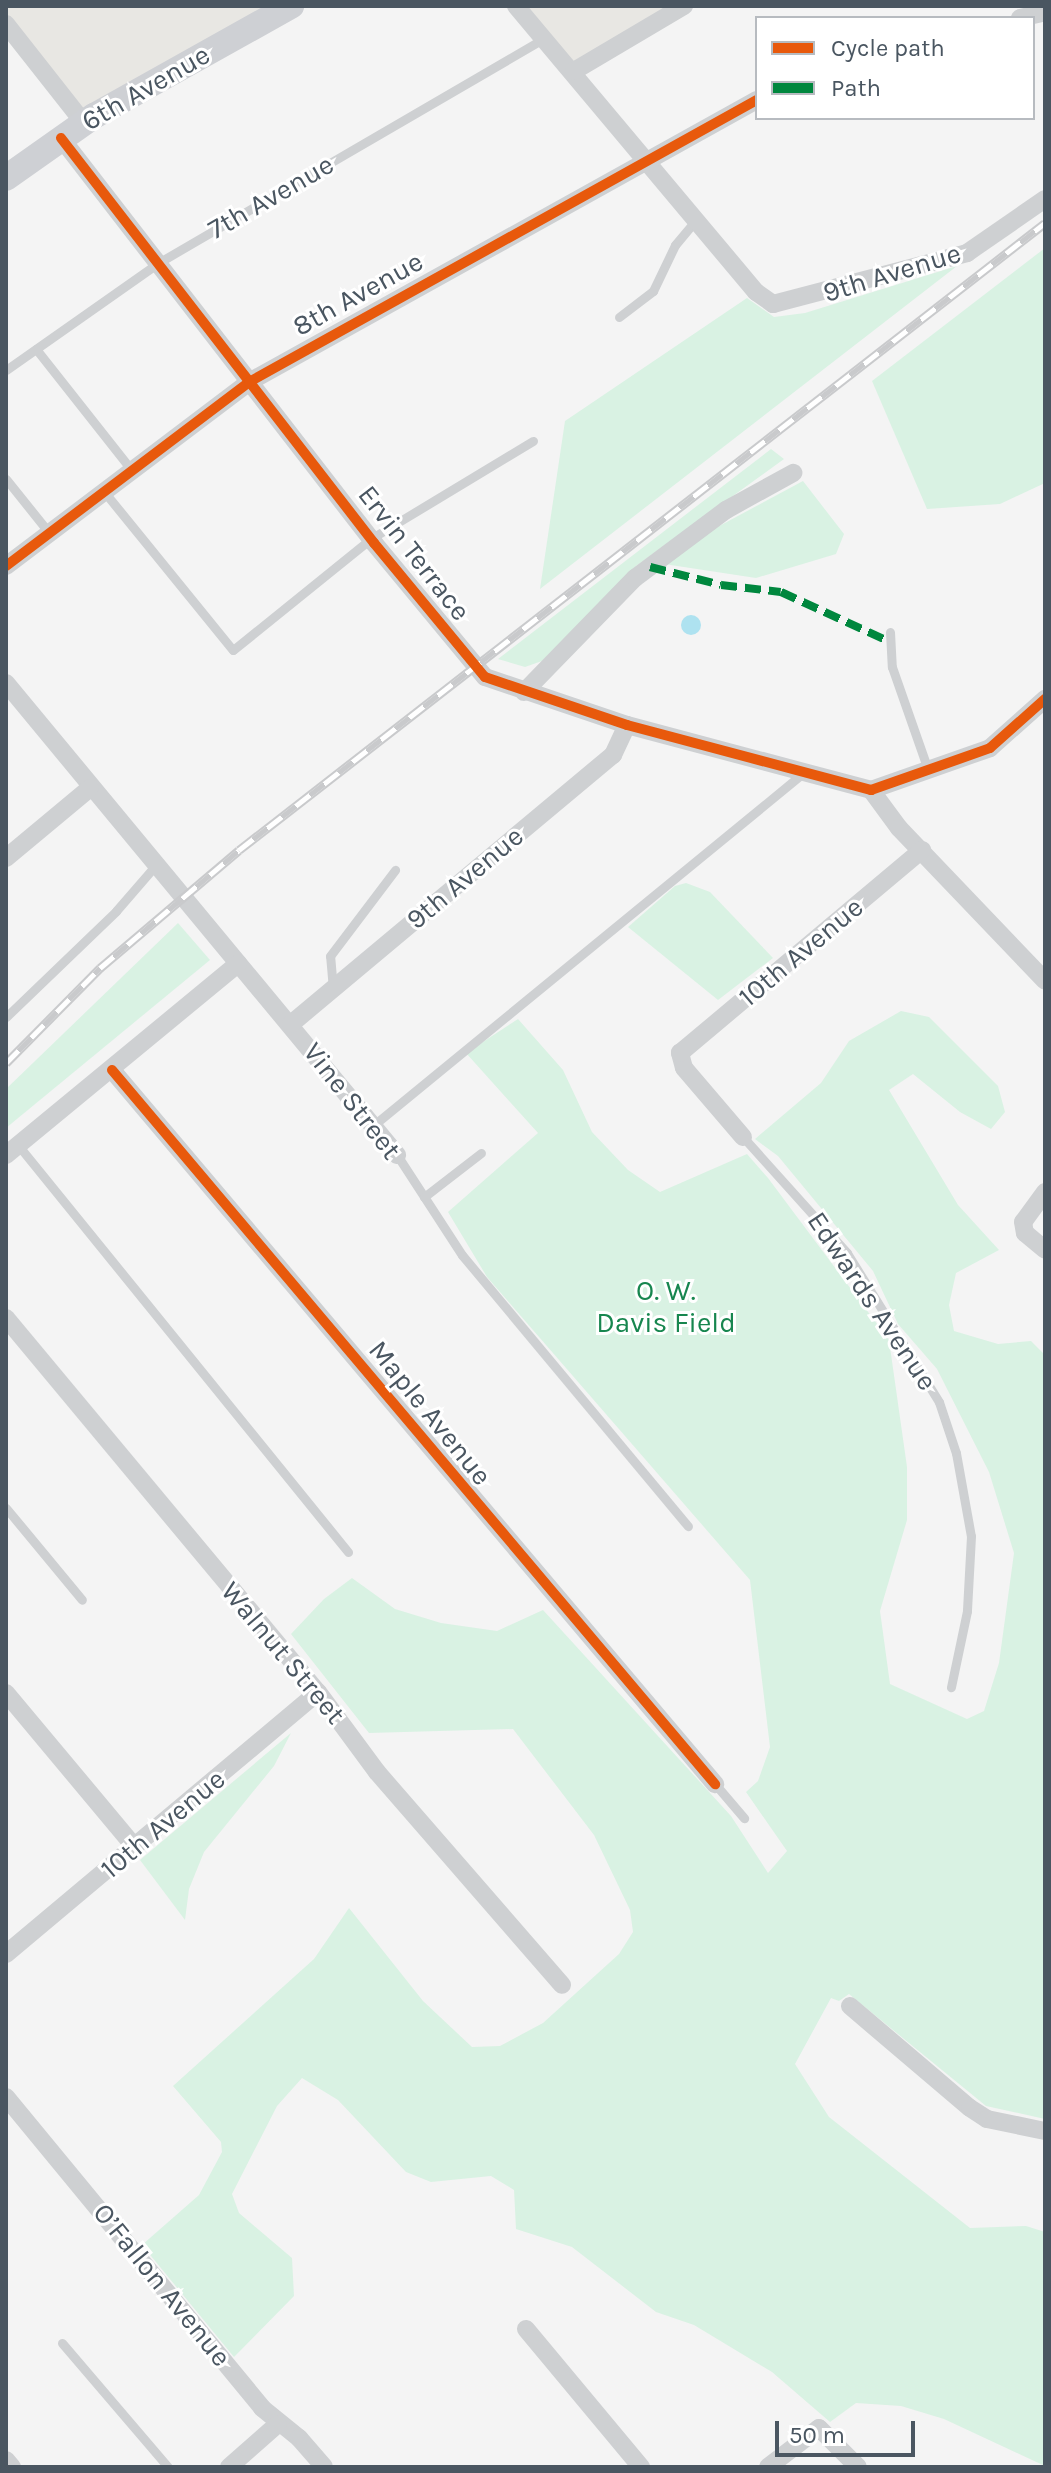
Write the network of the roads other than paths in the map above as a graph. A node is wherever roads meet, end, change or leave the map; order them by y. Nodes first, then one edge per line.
1 (291, 6) edge
2 (516, 6) edge
3 (684, 6) edge
4 (6, 24) edge
5 (545, 38) junction
6 (574, 71) junction
7 (755, 101) edge
8 (84, 123) junction
9 (61, 138) junction
10 (650, 161) junction
11 (6, 178) edge
12 (1045, 199) edge
13 (697, 219) junction
14 (158, 263) junction
15 (619, 317) dead end
16 (36, 349) junction
17 (6, 370) edge
18 (249, 382) junction
19 (533, 441) dead end
20 (134, 473) junction
21 (793, 473) dead end
22 (6, 479) edge
23 (106, 494) junction
24 (50, 534) junction
25 (372, 538) junction
26 (6, 566) edge
27 (890, 632) dead end
28 (524, 692) junction
29 (9, 693) edge
30 (1045, 699) edge
31 (627, 725) junction
32 (928, 771) junction
33 (802, 774) junction
34 (90, 788) junction
35 (871, 790) junction
36 (922, 850) junction
37 (6, 858) edge
38 (155, 866) junction
39 (395, 870) dead end
40 (238, 964) junction
41 (1045, 981) edge
42 (333, 989) junction
43 (6, 1017) edge
44 (291, 1024) junction
45 (680, 1053) joint
46 (112, 1070) junction
47 (375, 1124) junction
48 (743, 1137) joint
49 (12, 1150) edge
50 (481, 1153) dead end
51 (397, 1155) joint
52 (1045, 1192) edge
53 (424, 1197) junction
54 (1045, 1250) edge
55 (6, 1318) edge
56 (6, 1508) edge
57 (688, 1526) dead end
58 (348, 1552) dead end
59 (82, 1600) dead end
60 (951, 1687) dead end
61 (318, 1692) junction
62 (6, 1693) edge
63 (715, 1784) joint
64 (744, 1818) dead end
65 (134, 1846) junction
66 (6, 1954) edge
67 (562, 1985) dead end
68 (850, 2006) dead end
69 (6, 2097) edge
70 (1045, 2131) edge
71 (526, 2329) dead end
72 (62, 2343) dead end
73 (278, 2424) junction
74 (6, 2460) edge
75 (12, 2467) edge
76 (168, 2467) edge
77 (229, 2467) edge
78 (324, 2467) edge
79 (641, 2467) edge
80 (768, 2467) edge
81 (858, 2467) edge

1 - 8 main road, 6th Avenue
2 - 5 street
3 - 6 street
4 - 8 street
5 - 6 street
5 - 14 lane, 7th Avenue
6 - 10 street
7 - 10 street, 8th Avenue
8 - 9 main road, 6th Avenue
9 - 11 main road, 6th Avenue
9 - 14 street, Ervin Terrace
10 - 13 street
10 - 18 street, 8th Avenue
12 - 13 street, 9th Avenue
13 - 15 lane
14 - 16 lane, 7th Avenue
14 - 18 street, Ervin Terrace
16 - 17 lane, 7th Avenue
16 - 20 lane
18 - 20 street, 8th Avenue
18 - 25 street, Ervin Terrace
19 - 25 lane
20 - 23 street, 8th Avenue
21 - 28 street
22 - 24 lane
23 - 24 street, 8th Avenue
23 - 25 lane
24 - 26 street, 8th Avenue
25 - 28 street, Ervin Terrace
27 - 32 lane
28 - 31 street, Ervin Terrace
29 - 34 street, Vine Street
30 - 32 street
31 - 33 street, Ervin Terrace
31 - 42 street, 9th Avenue
32 - 35 street
33 - 35 street, Ervin Terrace
33 - 47 lane
34 - 37 street
34 - 38 street, Vine Street
35 - 36 street
36 - 41 street
36 - 45 street, 10th Avenue
38 - 40 street, Vine Street
38 - 43 lane
39 - 42 lane
40 - 44 street, Vine Street
40 - 46 street
42 - 44 street, 9th Avenue
44 - 47 street, Vine Street
45 - 48 street, Edwards Avenue
46 - 49 street
46 - 63 street, Maple Avenue
47 - 51 street, Vine Street
48 - 60 lane, Edwards Avenue
49 - 58 lane
50 - 53 lane
51 - 53 lane, Vine Street
52 - 54 street
53 - 57 lane, Vine Street
55 - 61 street, Walnut Street
56 - 59 lane
61 - 65 street, 10th Avenue
61 - 67 street, Walnut Street
62 - 65 street
63 - 64 lane, Maple Avenue
65 - 66 street, 10th Avenue
68 - 70 street
69 - 73 street, O’Fallon Avenue
71 - 79 street
72 - 76 lane
73 - 77 street
73 - 78 street, O’Fallon Avenue
74 - 75 street
80 - 81 street

